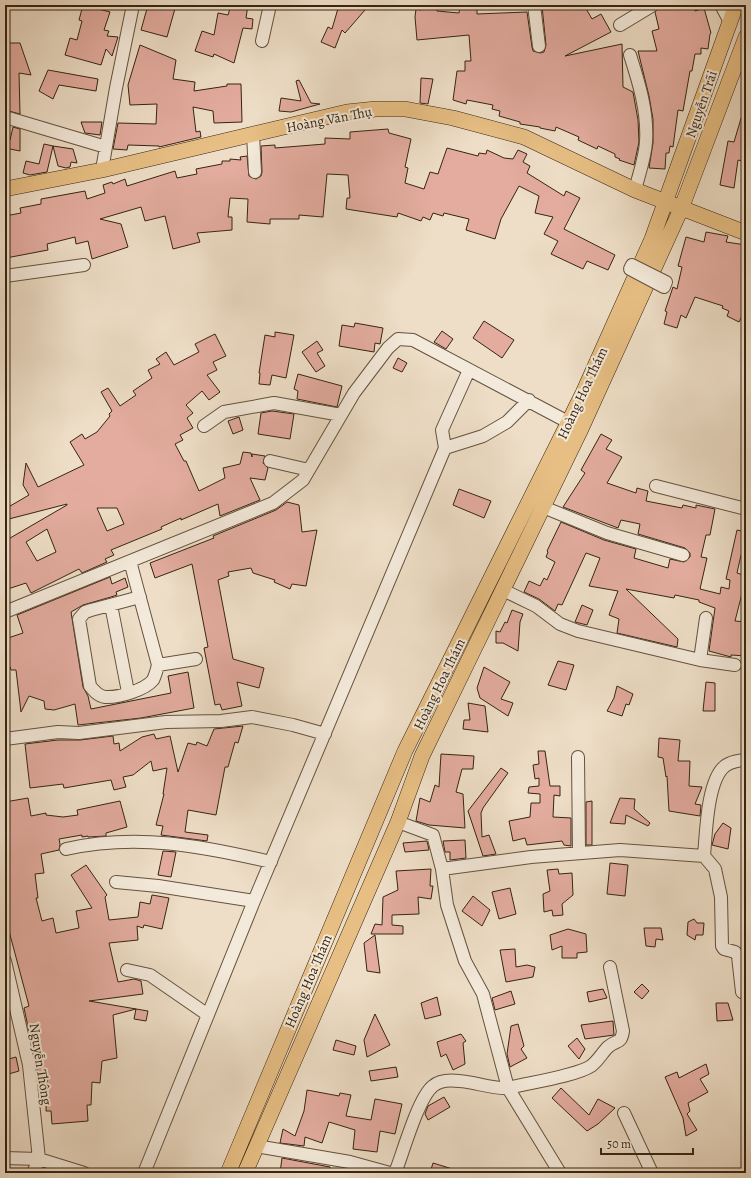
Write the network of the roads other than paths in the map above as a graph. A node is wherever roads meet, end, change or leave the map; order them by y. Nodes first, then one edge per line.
1 (133, 5) edge
2 (270, 5) edge
3 (534, 5) edge
4 (653, 5) edge
5 (721, 5) edge
6 (736, 5) edge
7 (730, 22) junction
8 (620, 25) dead end
9 (746, 37) edge
10 (262, 41) dead end
11 (539, 46) dead end
12 (630, 55) dead end
13 (5, 117) edge
14 (253, 135) junction
15 (106, 147) junction
16 (102, 170) junction
17 (255, 172) dead end
18 (5, 189) edge
19 (635, 190) junction
20 (666, 203) junction
21 (681, 209) junction
22 (746, 233) edge
23 (84, 265) dead end
24 (5, 276) edge
25 (469, 370) junction
26 (529, 400) junction
27 (341, 415) junction
28 (204, 426) dead end
29 (575, 426) junction
30 (445, 448) junction
31 (270, 461) dead end
32 (308, 470) junction
33 (656, 486) dead end
34 (543, 507) junction
35 (746, 509) edge
36 (683, 555) dead end
37 (130, 561) junction
38 (503, 590) junction
39 (140, 597) junction
40 (111, 605) junction
41 (5, 612) edge
42 (706, 618) dead end
43 (196, 659) dead end
44 (700, 660) junction
45 (158, 665) junction
46 (735, 665) dead end
47 (128, 692) junction
48 (325, 734) junction
49 (5, 739) edge
50 (578, 757) dead end
51 (746, 760) edge
52 (398, 822) junction
53 (66, 849) dead end
54 (579, 852) junction
55 (704, 856) junction
56 (271, 862) junction
57 (442, 870) junction
58 (116, 882) dead end
59 (254, 901) junction
60 (5, 961) edge
61 (610, 967) dead end
62 (127, 970) dead end
63 (742, 992) dead end
64 (208, 1015) junction
65 (508, 1088) junction
66 (624, 1113) dead end
67 (240, 1143) junction
68 (256, 1146) junction
69 (5, 1158) edge
70 (38, 1159) junction
71 (33, 1173) edge
72 (84, 1173) edge
73 (144, 1173) edge
74 (228, 1173) edge
75 (245, 1173) edge
76 (390, 1173) edge
77 (395, 1173) edge
78 (560, 1173) edge
79 (652, 1173) edge

1 - 15 street
2 - 10 street
3 - 11 street
4 - 8 street
5 - 7 street
6 - 7 main road, Nguyễn Trãi
7 - 20 main road, Nguyễn Trãi
9 - 21 main road, Nguyễn Trãi
12 - 19 street
13 - 15 street
14 - 16 main road, Hoàng Văn Thụ
14 - 17 street
14 - 19 main road, Hoàng Văn Thụ
15 - 16 street
16 - 18 main road, Hoàng Văn Thụ
19 - 20 main road, Hoàng Văn Thụ
20 - 21 main road, Hoàng Văn Thụ
20 - 29 main road, Hoàng Hoa Thám
21 - 22 main road
21 - 29 main road, Hoàng Hoa Thám
23 - 24 street
25 - 26 street
25 - 27 street
25 - 30 street
26 - 29 street
26 - 30 street
27 - 28 street
27 - 32 street
29 - 34 main road, Hoàng Hoa Thám
29 - 67 main road, Hoàng Hoa Thám
30 - 48 street
31 - 32 street
32 - 37 street
33 - 35 street
34 - 36 street
34 - 38 main road, Hoàng Hoa Thám
37 - 39 street
37 - 41 street
38 - 44 street
38 - 52 main road, Hoàng Hoa Thám
39 - 40 street
39 - 45 street
40 - 47 street
40 - 47 street
42 - 44 street
43 - 45 street
44 - 46 street
45 - 47 street
48 - 49 street
48 - 56 street
50 - 54 street
51 - 55 street
52 - 57 street
52 - 68 main road, Hoàng Hoa Thám
53 - 56 street
54 - 55 street
54 - 57 street
55 - 63 street
56 - 59 street
57 - 65 street
58 - 59 street
59 - 64 street
60 - 70 street, Nguyễn Thông
61 - 65 street
62 - 64 street
64 - 73 street
65 - 77 street
65 - 78 street
66 - 79 street
67 - 68 main road
67 - 74 main road, Hoàng Hoa Thám
68 - 75 main road, Hoàng Hoa Thám
68 - 76 street
69 - 70 street
70 - 71 street, Nguyễn Thông
70 - 72 street

